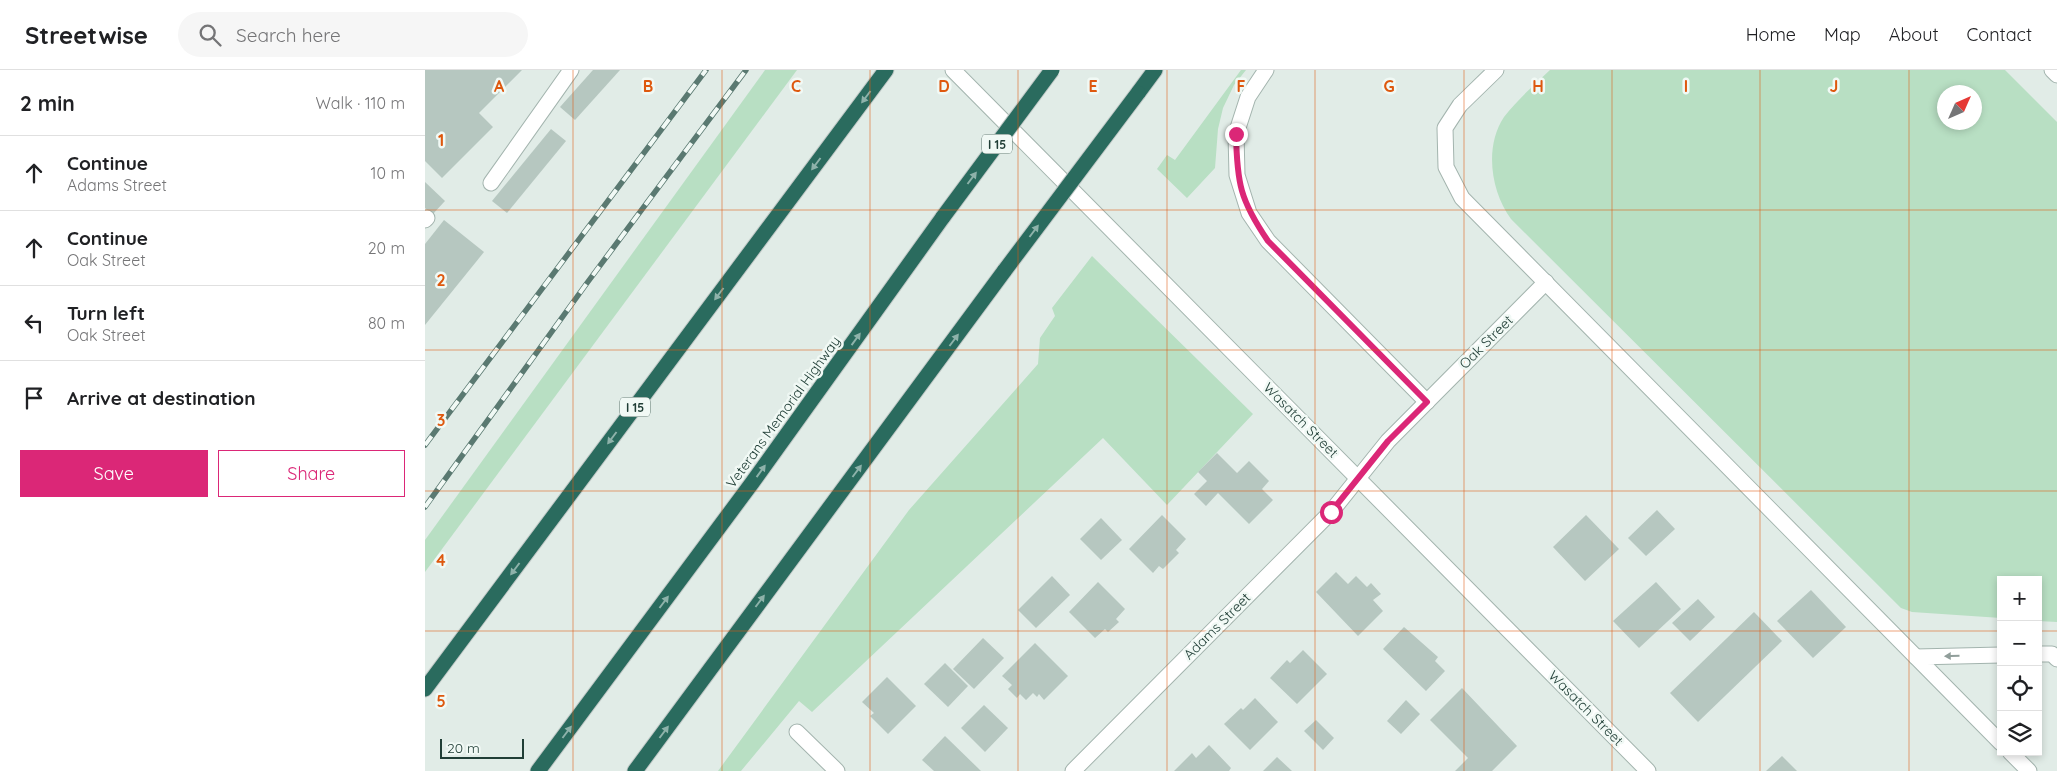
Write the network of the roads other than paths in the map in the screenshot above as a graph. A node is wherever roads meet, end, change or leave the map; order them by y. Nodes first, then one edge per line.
1 (571, 70) edge
2 (886, 70) edge
3 (953, 70) edge
4 (1052, 70) edge
5 (1155, 70) edge
6 (1265, 70) edge
7 (1496, 70) edge
8 (2052, 70) edge
9 (2057, 75) edge
10 (491, 183) dead end
11 (1546, 282) junction
12 (1427, 402) junction
13 (1357, 478) junction
14 (2042, 654) edge
15 (1997, 655) edge
16 (1916, 657) junction
17 (2057, 659) edge
18 (425, 689) edge
19 (797, 732) dead end
20 (1997, 739) edge
21 (2014, 756) edge
22 (538, 771) edge
23 (635, 771) edge
24 (837, 771) edge
25 (1073, 771) edge
26 (1647, 771) edge
27 (2029, 771) edge

1 - 10 street
2 -> 18 highway, I 15
3 - 13 street, Wasatch Street
22 -> 4 highway, Veterans Memorial Highway / I 15, bridge
23 -> 5 highway, bridge
6 - 12 street
7 - 11 street
8 - 9 street
11 - 12 street, Oak Street
11 - 16 street
12 - 13 street, Oak Street
13 - 25 street, Adams Street
13 - 26 street, Wasatch Street
14 - 17 street
15 -> 16 street
16 - 20 street
19 - 24 street
21 - 27 street

